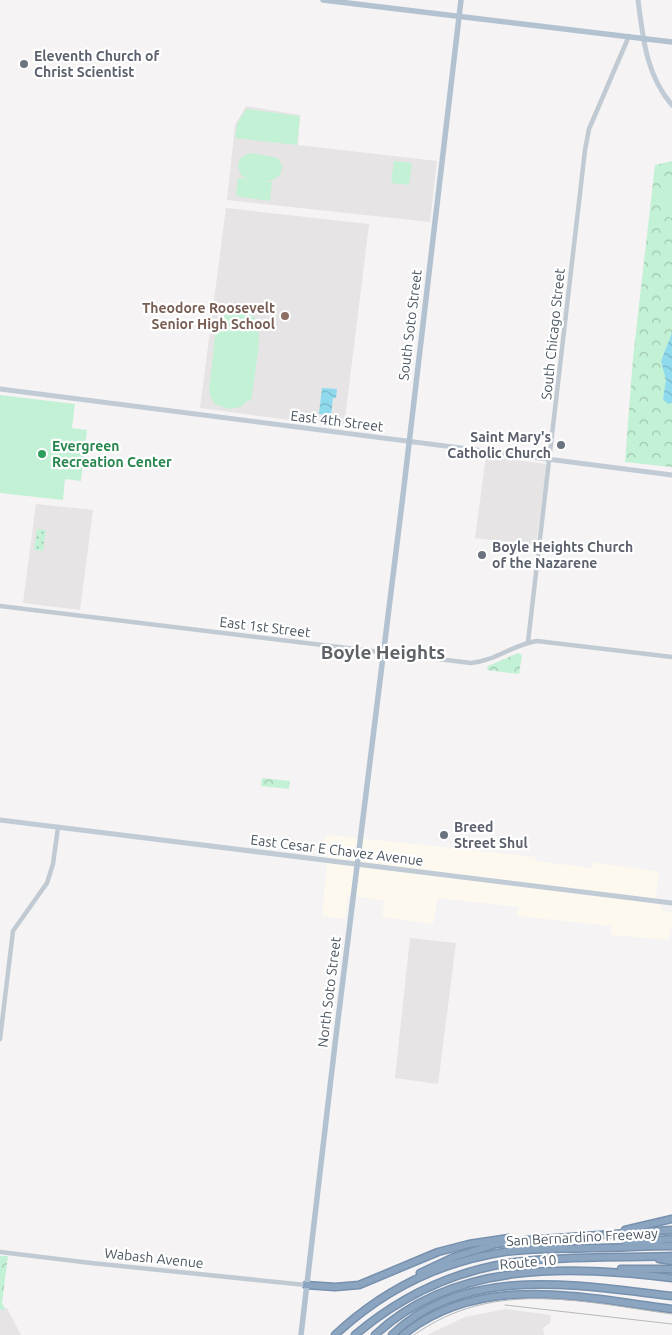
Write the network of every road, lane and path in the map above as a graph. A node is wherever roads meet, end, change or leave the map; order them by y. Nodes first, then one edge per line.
1 (323, 0) edge
2 (461, 0) edge
3 (638, 0) edge
4 (459, 17) junction
5 (630, 36) junction
6 (643, 38) junction
7 (672, 42) edge
8 (672, 105) edge
9 (0, 389) edge
10 (409, 441) junction
11 (550, 459) junction
12 (672, 475) edge
13 (0, 606) edge
14 (528, 642) junction
15 (384, 653) junction
16 (672, 657) edge
17 (0, 820) edge
18 (58, 827) junction
19 (358, 863) junction
20 (672, 903) edge
21 (0, 1039) edge
22 (672, 1219) edge
23 (672, 1230) edge
24 (594, 1236) junction
25 (550, 1238) junction
26 (672, 1238) edge
27 (672, 1246) edge
28 (592, 1248) junction
29 (0, 1252) edge
30 (672, 1256) edge
31 (650, 1257) junction
32 (672, 1261) edge
33 (672, 1269) edge
34 (608, 1272) junction
35 (672, 1278) edge
36 (306, 1285) junction
37 (672, 1296) edge
38 (379, 1300) junction
39 (672, 1309) edge
40 (394, 1319) junction
41 (301, 1335) edge
42 (335, 1335) edge
43 (355, 1335) edge
44 (375, 1335) edge
45 (381, 1335) edge
46 (392, 1335) edge
47 (403, 1335) edge

1 - 4 main road
2 - 4 main road, South Soto Street
3 - 6 main road
4 - 5 main road
4 - 10 main road, South Soto Street
5 - 6 main road
5 - 11 street, South Chicago Street
6 - 7 main road
6 - 8 main road
9 - 10 main road, East 4th Street
10 - 11 main road, East 4th Street
10 - 15 main road, South Soto Street
11 - 12 main road, East 4th Street
11 - 14 street, South Chicago Street
13 - 15 street, East 1st Street
14 - 15 street, East 1st Street
14 - 16 street, East 1st Street
15 - 19 main road, North Soto Street
17 - 18 main road, East Cesar E Chavez Avenue
18 - 19 main road, East Cesar E Chavez Avenue
18 - 21 street
19 - 20 main road, East Cesar E Chavez Avenue
19 - 36 main road, North Soto Street
22 - 24 highway
23 - 24 highway
24 - 25 highway, Route 10
25 - 36 highway
25 - 38 highway, Route 10
26 - 28 highway
27 - 28 highway, San Bernardino Freeway
28 - 38 highway, San Bernardino Freeway
29 - 36 street, Wabash Avenue
30 - 31 highway, San Bernardino Freeway
31 - 32 highway
31 - 43 highway, San Bernardino Freeway
33 - 34 highway
34 - 35 highway, Route 10
34 - 40 highway, Route 10
36 - 41 main road, North Soto Street
37 - 46 highway
38 - 42 highway, San Bernardino Freeway
39 - 47 highway
40 - 44 highway
40 - 45 highway

